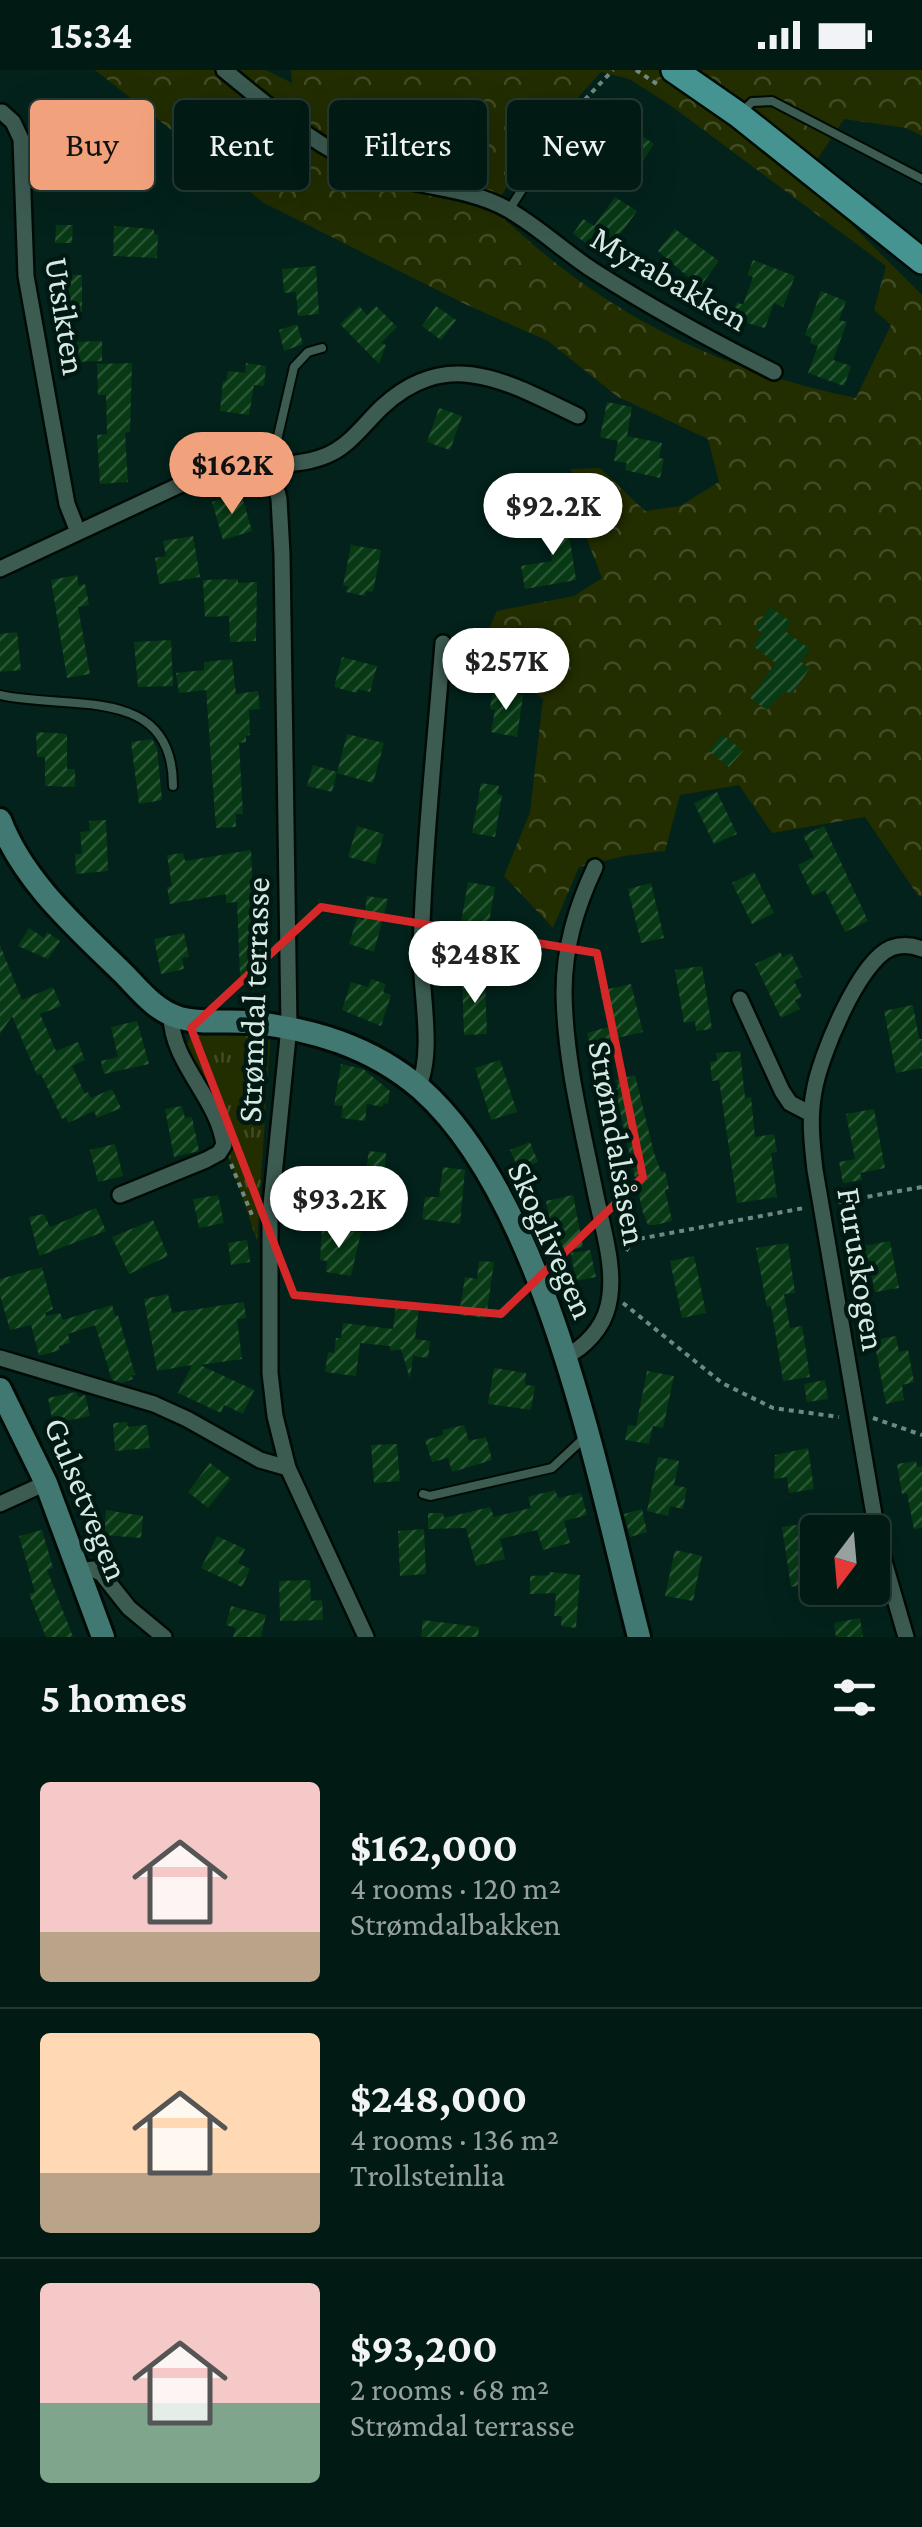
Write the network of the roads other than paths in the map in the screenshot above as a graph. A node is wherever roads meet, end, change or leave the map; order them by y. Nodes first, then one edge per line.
1 (224, 70) edge
2 (674, 70) edge
3 (2, 112) edge
4 (738, 116) junction
5 (922, 179) edge
6 (522, 190) edge
7 (509, 210) junction
8 (922, 261) edge
9 (322, 348) dead end
10 (774, 372) dead end
11 (578, 416) dead end
12 (271, 466) junction
13 (78, 532) junction
14 (0, 569) edge
15 (442, 643) dead end
16 (0, 695) edge
17 (173, 786) dead end
18 (0, 820) edge
19 (595, 867) dead end
20 (916, 947) edge
21 (740, 999) dead end
22 (171, 1015) junction
23 (289, 1027) junction
24 (418, 1087) junction
25 (811, 1114) junction
26 (120, 1194) dead end
27 (0, 1358) edge
28 (565, 1358) junction
29 (0, 1389) edge
30 (587, 1437) junction
31 (288, 1468) junction
32 (46, 1482) junction
33 (424, 1494) dead end
34 (0, 1504) edge
35 (80, 1571) junction
36 (103, 1637) edge
37 (164, 1637) edge
38 (366, 1637) edge
39 (639, 1637) edge
40 (906, 1637) edge

1 - 7 street, Myrabakken
2 - 4 main road
3 - 13 street, Utsikten
4 - 5 lane
4 - 8 main road
6 - 7 lane
7 - 10 street, Myrabakken
9 - 12 lane
11 - 12 street
12 - 13 street
12 - 23 street, Strømdal terrasse
13 - 14 street
15 - 24 street
16 - 17 lane
18 - 22 street
19 - 28 street, Strømdalsåsen
20 - 25 street, Furuskogen
21 - 25 street
22 - 23 street, Skoglivegen
22 - 26 street
23 - 24 street, Skoglivegen
23 - 31 street, Strømdal terrasse
24 - 28 street, Skoglivegen
25 - 40 street, Furuskogen
27 - 31 street
28 - 30 street, Skoglivegen
29 - 32 street, Gulsetvegen
30 - 33 lane
30 - 39 street, Skoglivegen
31 - 38 street, Strømdal terrasse
32 - 34 street
32 - 35 street, Gulsetvegen
35 - 36 street, Gulsetvegen
35 - 37 street

